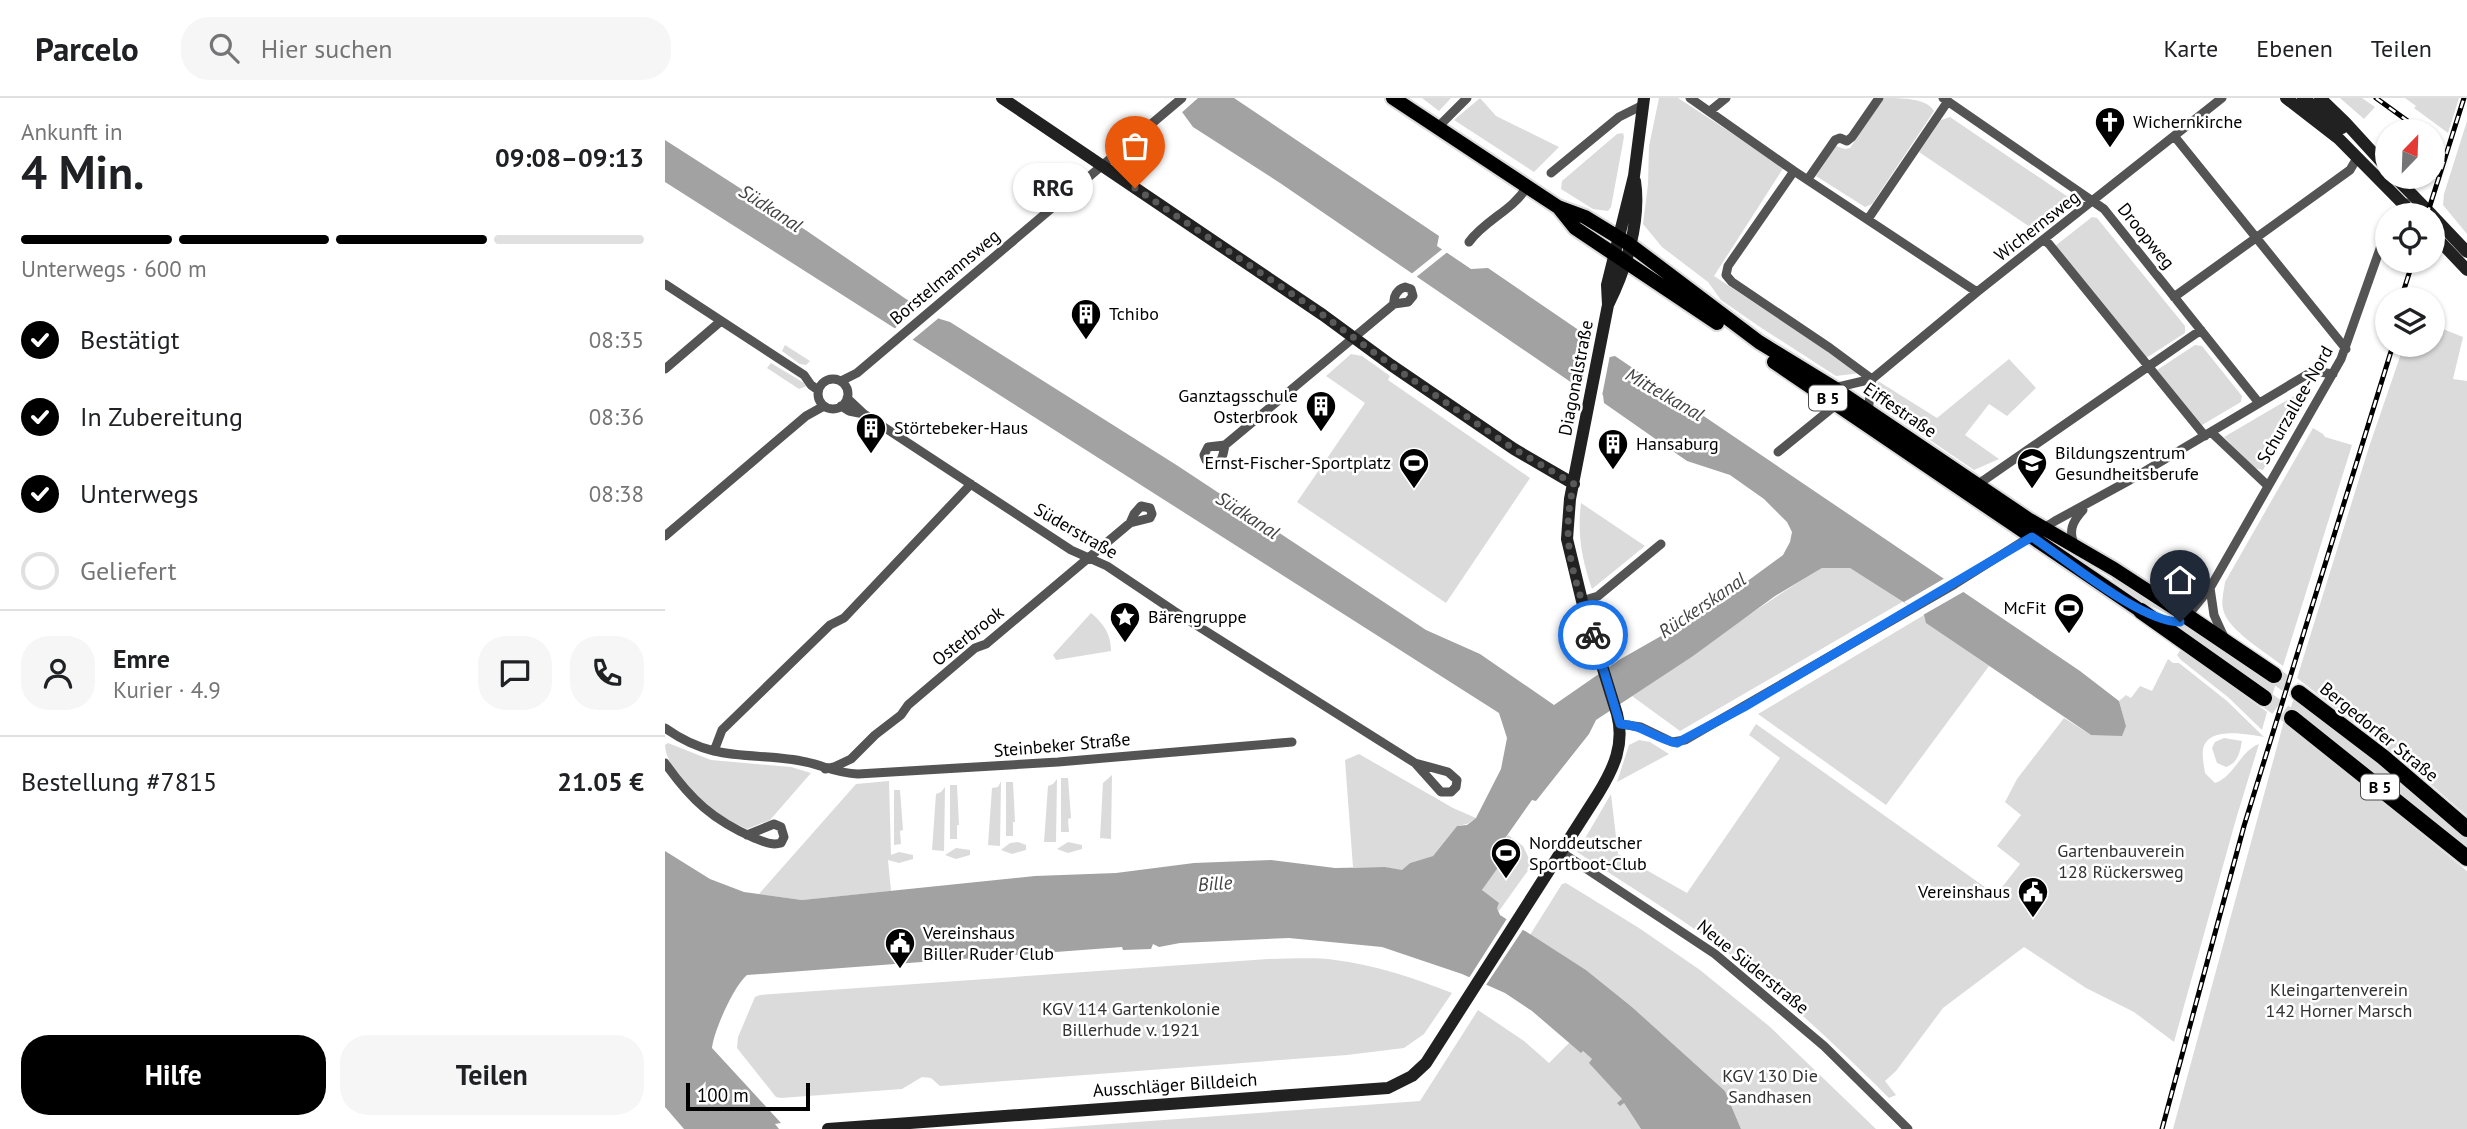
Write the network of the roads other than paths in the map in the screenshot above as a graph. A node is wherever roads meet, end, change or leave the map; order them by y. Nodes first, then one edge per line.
1 (1002, 98) edge
2 (1182, 98) edge
3 (1393, 98) edge
4 (1467, 98) edge
5 (1690, 98) edge
6 (1726, 98) edge
7 (1879, 98) edge
8 (2222, 98) edge
9 (2285, 98) edge
10 (2303, 98) edge
11 (2320, 98) edge
12 (1946, 100) edge
13 (1644, 102) edge
14 (1710, 111) junction
15 (1437, 128) junction
16 (2175, 137) junction
17 (2373, 152) junction
18 (2375, 154) edge
19 (2357, 158) junction
20 (1101, 166) junction
21 (1794, 171) junction
22 (1551, 173) dead end
23 (1808, 179) junction
24 (1527, 187) junction
25 (2407, 189) edge
26 (2094, 201) junction
27 (2397, 203) edge
28 (2420, 203) edge
29 (1558, 207) junction
30 (1867, 219) junction
31 (2445, 229) edge
32 (2255, 238) junction
33 (2044, 240) junction
34 (1623, 241) junction
35 (1469, 242) dead end
36 (2445, 247) edge
37 (2467, 252) edge
38 (1619, 257) junction
39 (2375, 264) edge
40 (2467, 270) edge
41 (665, 284) edge
42 (1977, 292) junction
43 (2174, 297) junction
44 (1394, 304) dead end
45 (721, 321) junction
46 (2201, 330) junction
47 (1354, 337) junction
48 (2346, 349) junction
49 (2148, 366) junction
50 (665, 369) edge
51 (2333, 374) junction
52 (1872, 379) junction
53 (1834, 388) junction
54 (821, 394) junction
55 (844, 394) junction
56 (2259, 403) junction
57 (1837, 404) junction
58 (1868, 411) junction
59 (1877, 431) junction
60 (2208, 434) junction
61 (1225, 445) dead end
62 (1778, 452) dead end
63 (971, 484) junction
64 (1574, 484) junction
65 (1977, 485) junction
66 (2267, 485) junction
67 (2089, 503) junction
68 (1130, 523) dead end
69 (2038, 533) junction
70 (665, 536) edge
71 (1661, 544) dead end
72 (2075, 547) junction
73 (1089, 558) junction
74 (2210, 588) junction
75 (1582, 601) junction
76 (2141, 611) junction
77 (2188, 617) junction
78 (2229, 644) junction
79 (2274, 675) tunnel mouth
80 (2299, 694) tunnel mouth
81 (2264, 698) tunnel mouth
82 (2292, 718) tunnel mouth
83 (1620, 724) junction
84 (665, 729) edge
85 (1292, 742) dead end
86 (714, 751) junction
87 (851, 759) junction
88 (1415, 763) junction
89 (665, 764) edge
90 (824, 769) junction
91 (858, 774) junction
92 (2467, 829) edge
93 (747, 835) dead end
94 (1561, 852) junction
95 (2467, 858) edge
96 (1516, 922) joint
97 (828, 1129) edge
98 (1907, 1129) edge

1 - 20 street
2 - 20 street, Borstelmannsweg
3 - 15 main road, Eiffestraße / B 5
4 - 15 street
5 - 14 street
6 - 14 street
7 - 23 street
8 - 16 street, Wichernsweg
9 - 19 street
10 - 17 street
11 - 17 street
12 - 26 street, Droopweg
12 - 30 street
13 - 22 street
13 - 34 street, Diagonalstraße
14 - 21 street
15 - 24 main road, Eiffestraße / B 5
16 - 26 street, Wichernsweg
16 - 32 street
17 - 18 street
19 - 27 street
19 - 32 street
20 - 47 street
20 - 55 street, Borstelmannsweg
21 - 23 street
21 - 52 street, Eiffestraße
23 - 30 street
24 - 29 main road, Eiffestraße / B 5
24 - 35 street
25 - 28 street
26 - 33 street, Wichernsweg
26 - 43 street, Droopweg
29 - 34 main road, Eiffestraße / B 5
29 - 38 main road, Eiffestraße / B 5
30 - 42 street
31 - 37 street
32 - 43 street
32 - 48 street
33 - 42 street, Wichernsweg
33 - 49 street
34 - 38 street, Diagonalstraße
34 - 53 main road, Eiffestraße / B 5
36 - 40 street
38 - 57 main road, Eiffestraße / B 5
38 - 64 street, Diagonalstraße
39 - 48 street, Schurzallee-Nord
41 - 45 street, Süderstraße
42 - 52 street, Wichernsweg
43 - 46 street, Droopweg
44 - 47 street
45 - 50 street
45 - 54 street, Süderstraße
46 - 49 street
46 - 56 street, Droopweg
47 - 61 street
47 - 64 street
48 - 51 street, Schurzallee-Nord
49 - 60 street
49 - 65 street
51 - 56 street
51 - 66 street, Schurzallee-Nord
52 - 53 street, Wichernsweg
52 - 58 street
53 - 58 main road, Eiffestraße / B 5
54 - 55 street, Süderstraße
54 - 55 street, Süderstraße
54 - 70 street
55 - 63 street, Süderstraße
56 - 60 street
57 - 59 main road, Eiffestraße / B 5
57 - 62 street
58 - 59 street
58 - 65 main road, Eiffestraße / B 5
59 - 69 main road, Eiffestraße / B 5
60 - 66 street
60 - 67 street
63 - 73 street, Süderstraße
63 - 86 street
64 - 75 street, Diagonalstraße
65 - 69 main road, Eiffestraße / B 5
66 - 74 street, Schurzallee-Nord
67 - 69 street
67 - 72 street
68 - 73 street, Osterbrook
69 - 72 main road, Eiffestraße / B 5
69 - 76 main road, Eiffestraße / B 5
69 - 83 street
71 - 75 street
72 - 77 main road, Eiffestraße / B 5
73 - 87 street, Osterbrook
73 - 88 street, Süderstraße
74 - 77 street, Schurzallee-Nord
74 - 78 street
75 - 83 street, Diagonalstraße
76 - 77 street
76 - 81 highway, B 5
77 - 78 highway, B 5
78 - 79 highway, B 5
80 - 92 highway, Bergedorfer Straße / B 5
82 - 95 highway, B 5
83 - 94 street, Diagonalstraße
84 - 86 street, Steinbeker Straße
85 - 91 street, Steinbeker Straße
86 - 90 street, Steinbeker Straße
87 - 90 street, Osterbrook
87 - 91 street
88 - 88 street
89 - 93 street
90 - 91 street, Steinbeker Straße
94 - 96 street, Diagonalstraße
94 - 98 street, Neue Süderstraße
96 - 97 street, Ausschläger Billdeich

